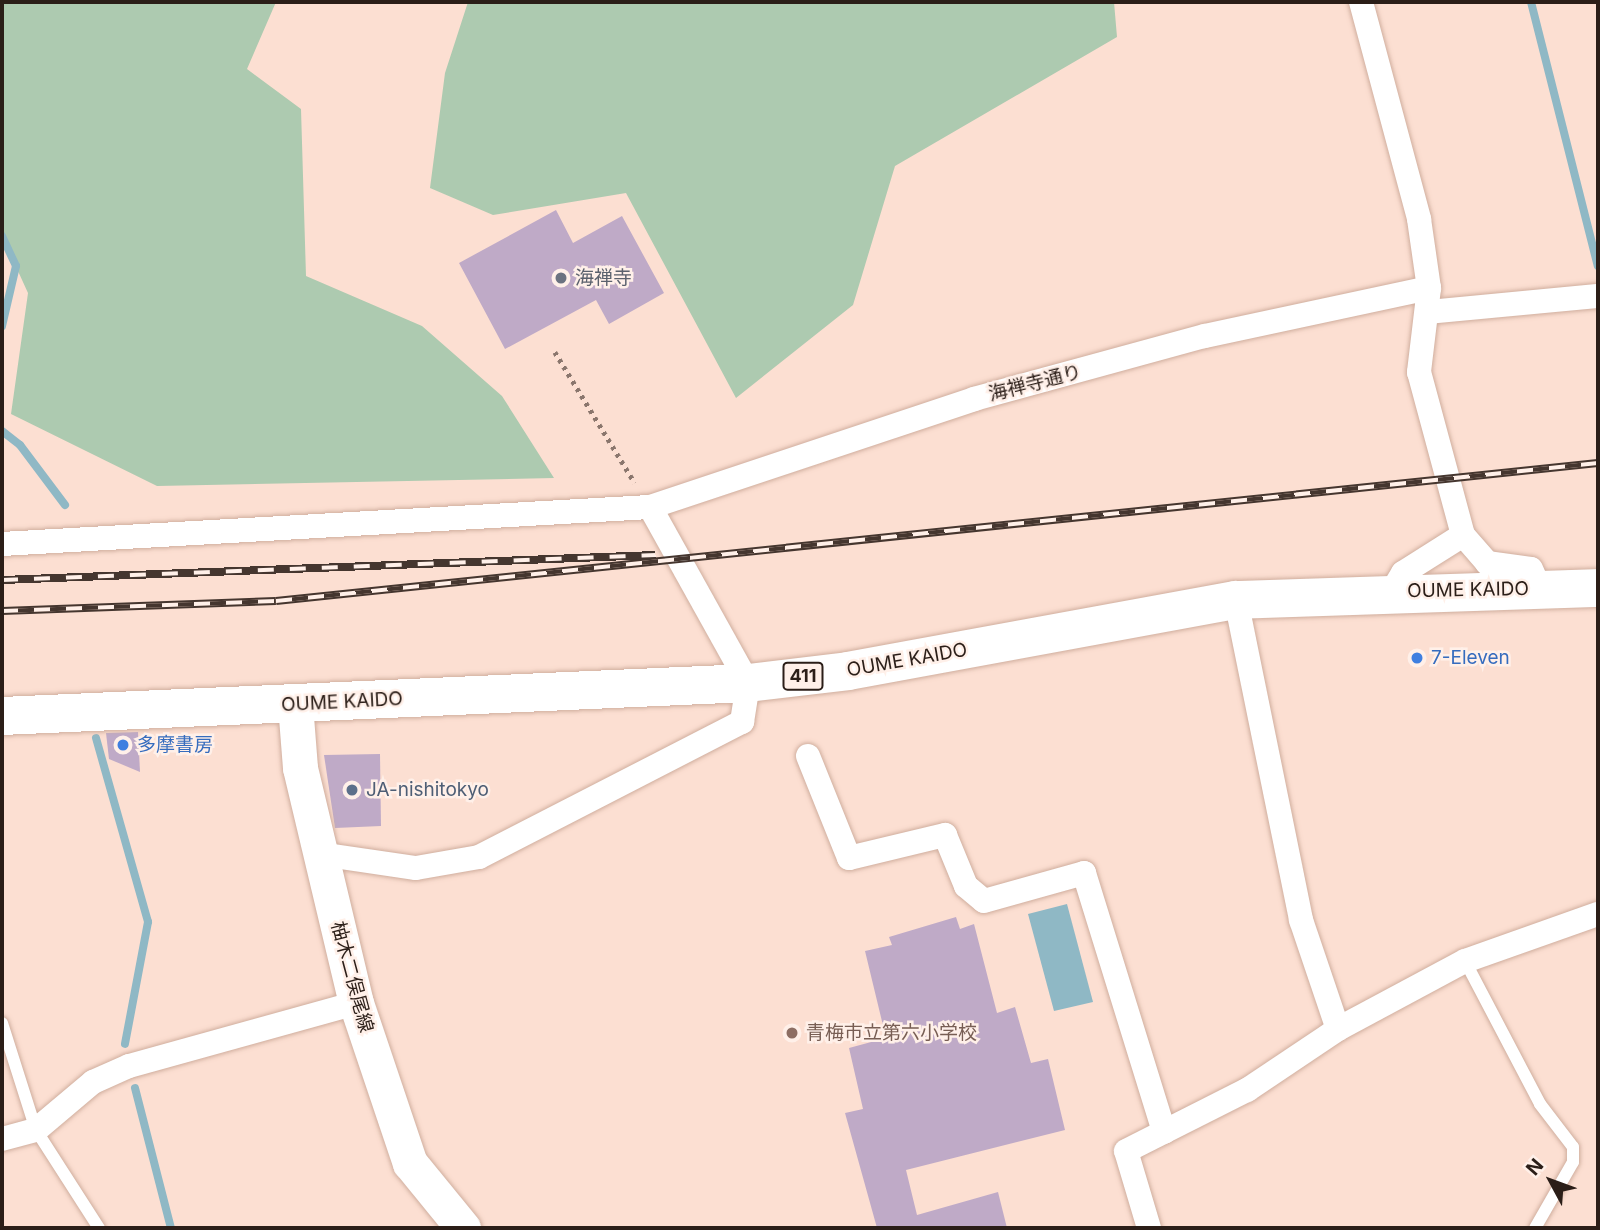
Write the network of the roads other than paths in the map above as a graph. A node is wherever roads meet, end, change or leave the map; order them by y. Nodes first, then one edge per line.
1 (1361, 2) edge
2 (1429, 288) junction
3 (1594, 296) edge
4 (1428, 312) junction
5 (650, 507) junction
6 (1463, 535) junction
7 (2, 544) edge
8 (1598, 588) edge
9 (1541, 589) junction
10 (1392, 591) junction
11 (1236, 600) junction
12 (748, 683) junction
13 (295, 704) junction
14 (2, 716) edge
15 (808, 756) dead end
16 (320, 854) junction
17 (1598, 914) edge
18 (1465, 961) junction
19 (356, 1003) junction
20 (2, 1023) edge
21 (1338, 1029) junction
22 (36, 1130) junction
23 (1164, 1132) junction
24 (2, 1139) edge
25 (99, 1228) edge
26 (463, 1228) edge
27 (1149, 1228) edge
28 (1535, 1228) edge

1 - 2 street
2 - 4 street
2 - 5 street, 海禅寺通り
3 - 4 street
4 - 6 street
5 - 7 street, 海禅寺通り
5 - 12 street
6 - 9 street
6 - 10 street
8 - 9 highway, OUME KAIDO / 411
9 - 10 highway, OUME KAIDO / 411
10 - 11 highway, OUME KAIDO / 411
11 - 12 highway, OUME KAIDO / 411
11 - 21 street
12 - 13 highway, OUME KAIDO / 411
12 - 16 street
13 - 14 highway, OUME KAIDO / 411
13 - 16 main road, 柚木二俣尾線
15 - 23 street
16 - 19 main road, 柚木二俣尾線
17 - 18 street
18 - 21 street
18 - 28 lane
19 - 22 street
19 - 26 main road, 柚木二俣尾線
20 - 22 lane
21 - 23 street
22 - 24 street
22 - 25 lane
23 - 27 street

